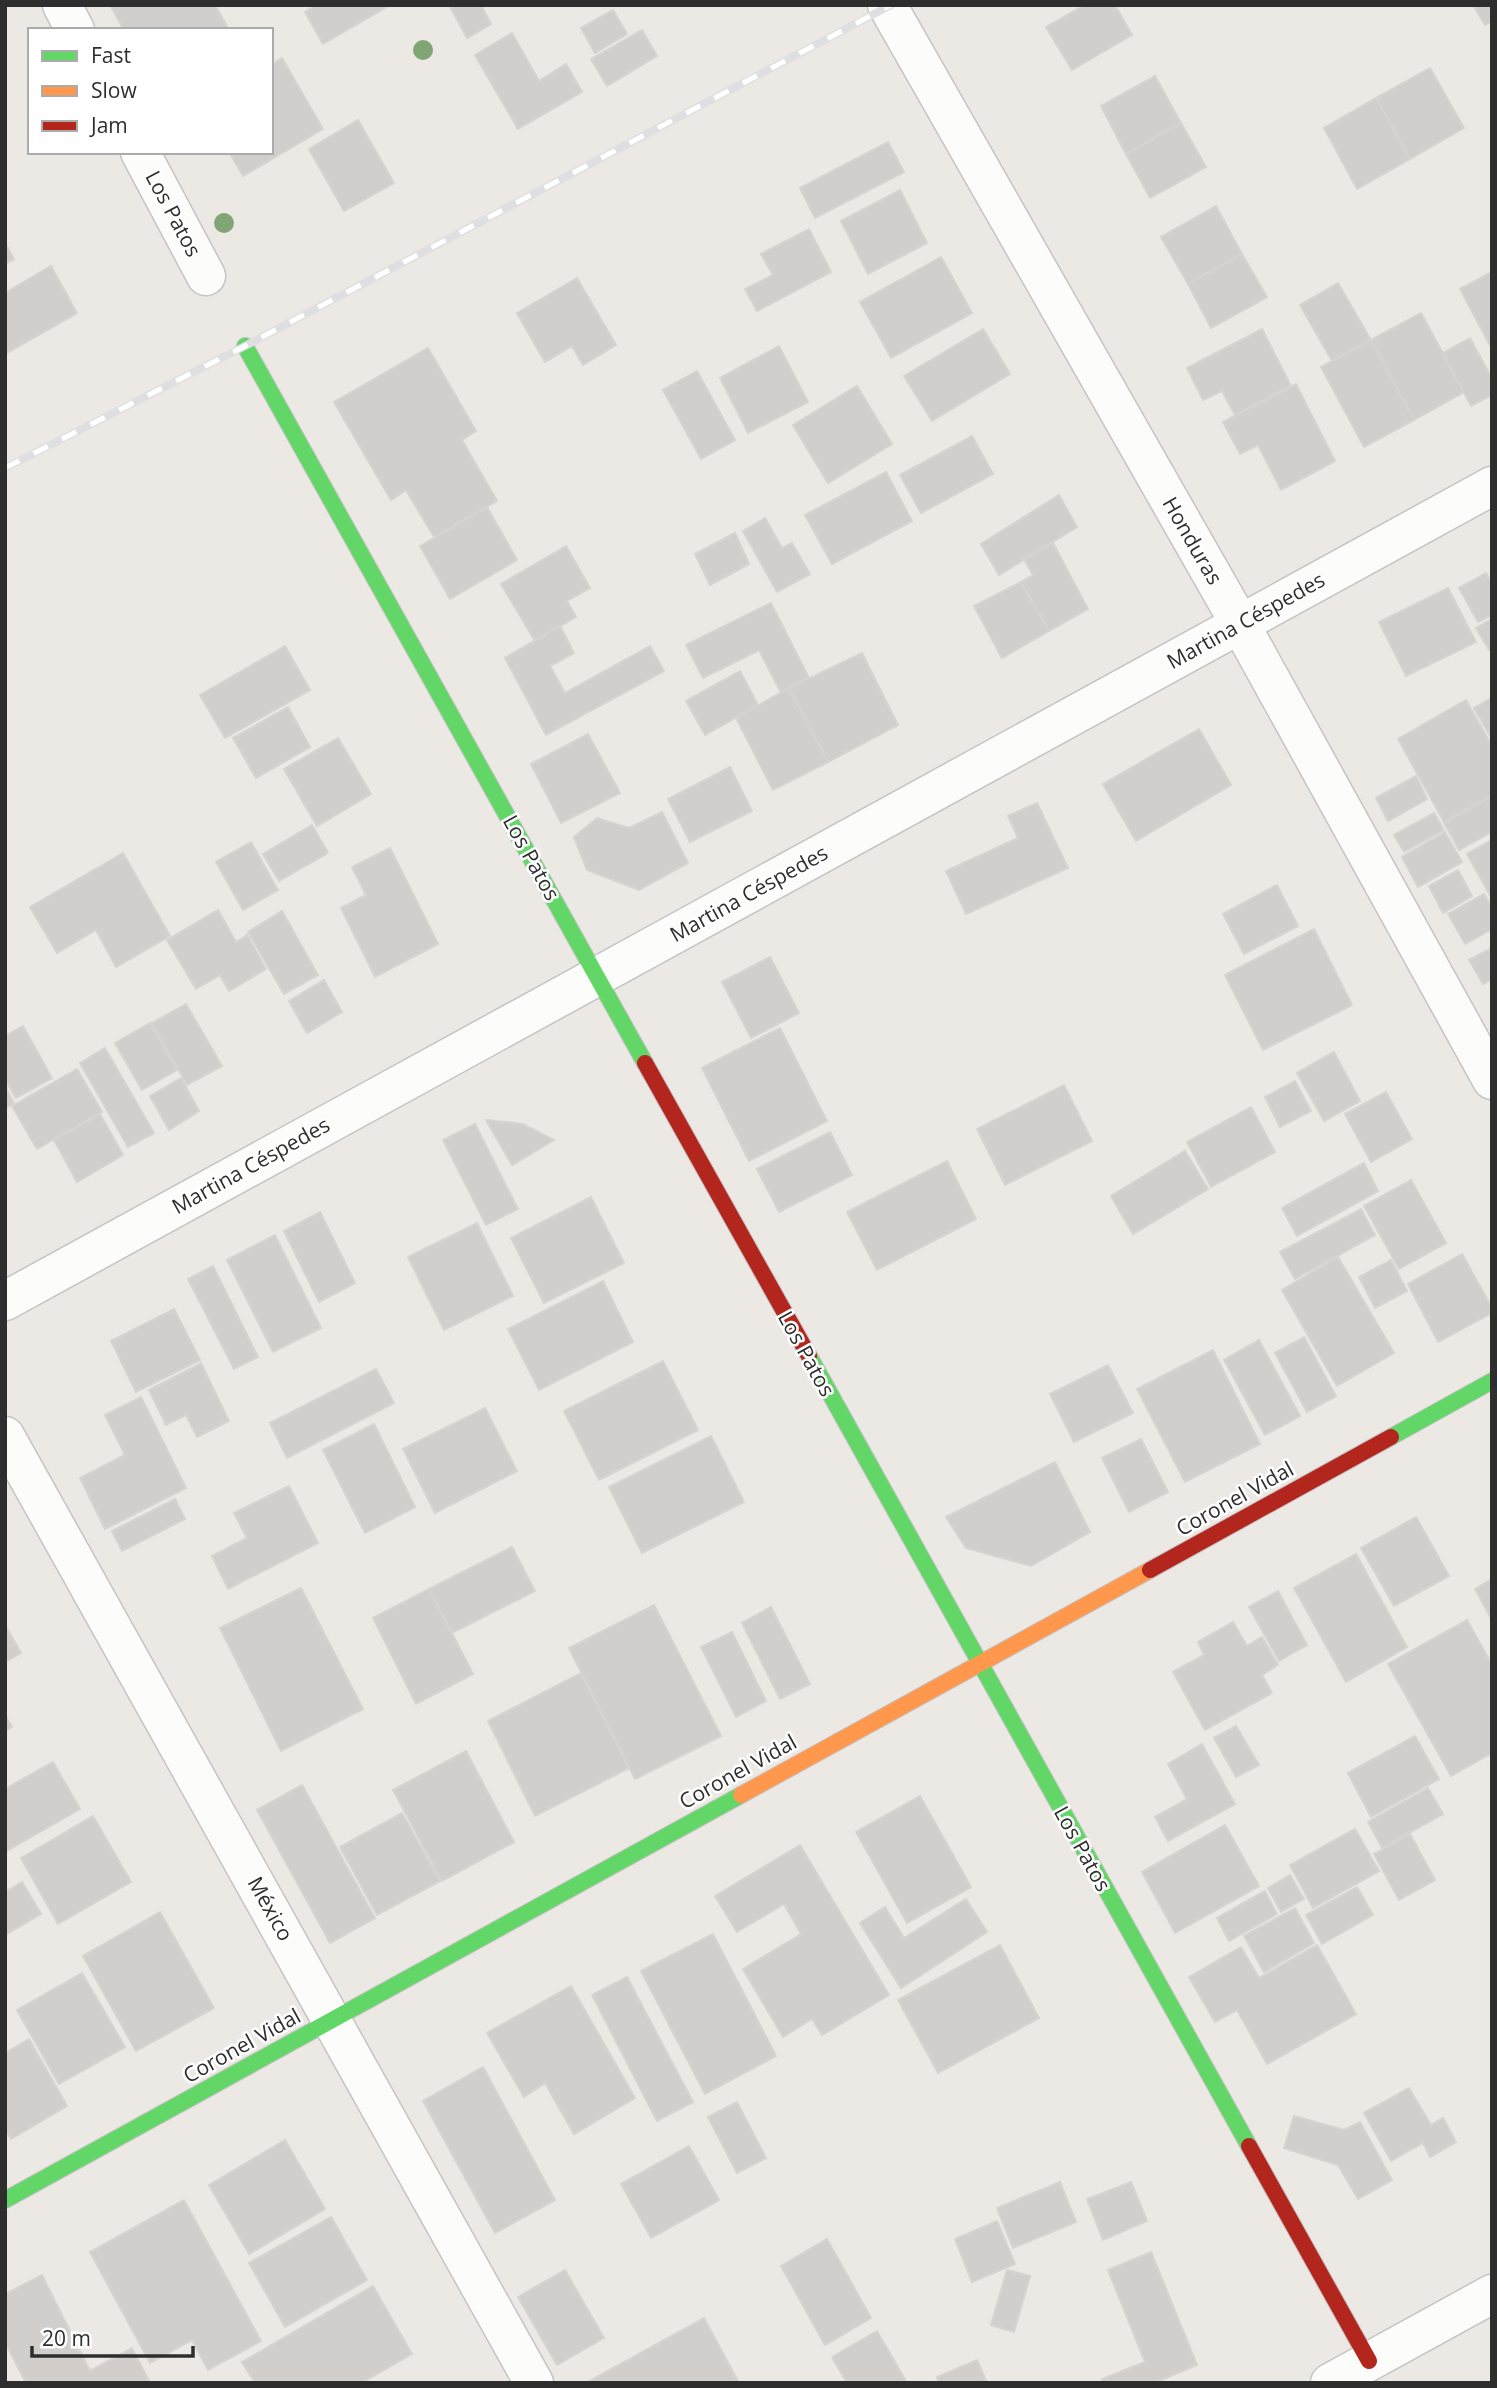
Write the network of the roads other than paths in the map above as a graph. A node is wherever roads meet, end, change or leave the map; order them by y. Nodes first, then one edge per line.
1 (62, 5) edge
2 (887, 5) edge
3 (74, 28) edge
4 (141, 154) edge
5 (206, 276) dead end
6 (244, 346) dead end
7 (1492, 486) edge
8 (1240, 624) junction
9 (597, 977) junction
10 (1492, 1080) edge
11 (5, 1301) edge
12 (1492, 1381) edge
13 (5, 1436) edge
14 (979, 1664) junction
15 (332, 2020) junction
16 (5, 2200) edge
17 (1492, 2294) edge
18 (1368, 2361) junction
19 (534, 2383) edge
20 (1330, 2383) edge

1 - 3 street
2 - 8 street, Honduras
4 - 5 street, Los Patos
6 - 9 street, Los Patos
7 - 8 street, Martina Céspedes
8 - 9 street, Martina Céspedes
8 - 10 street, Honduras
9 - 11 street, Martina Céspedes
9 - 14 street, Los Patos
12 - 14 street, Coronel Vidal
13 - 15 street, México
14 - 15 street, Coronel Vidal
14 - 18 street, Los Patos
15 - 16 street, Coronel Vidal
15 - 19 street, México
17 - 18 street
18 - 20 street

